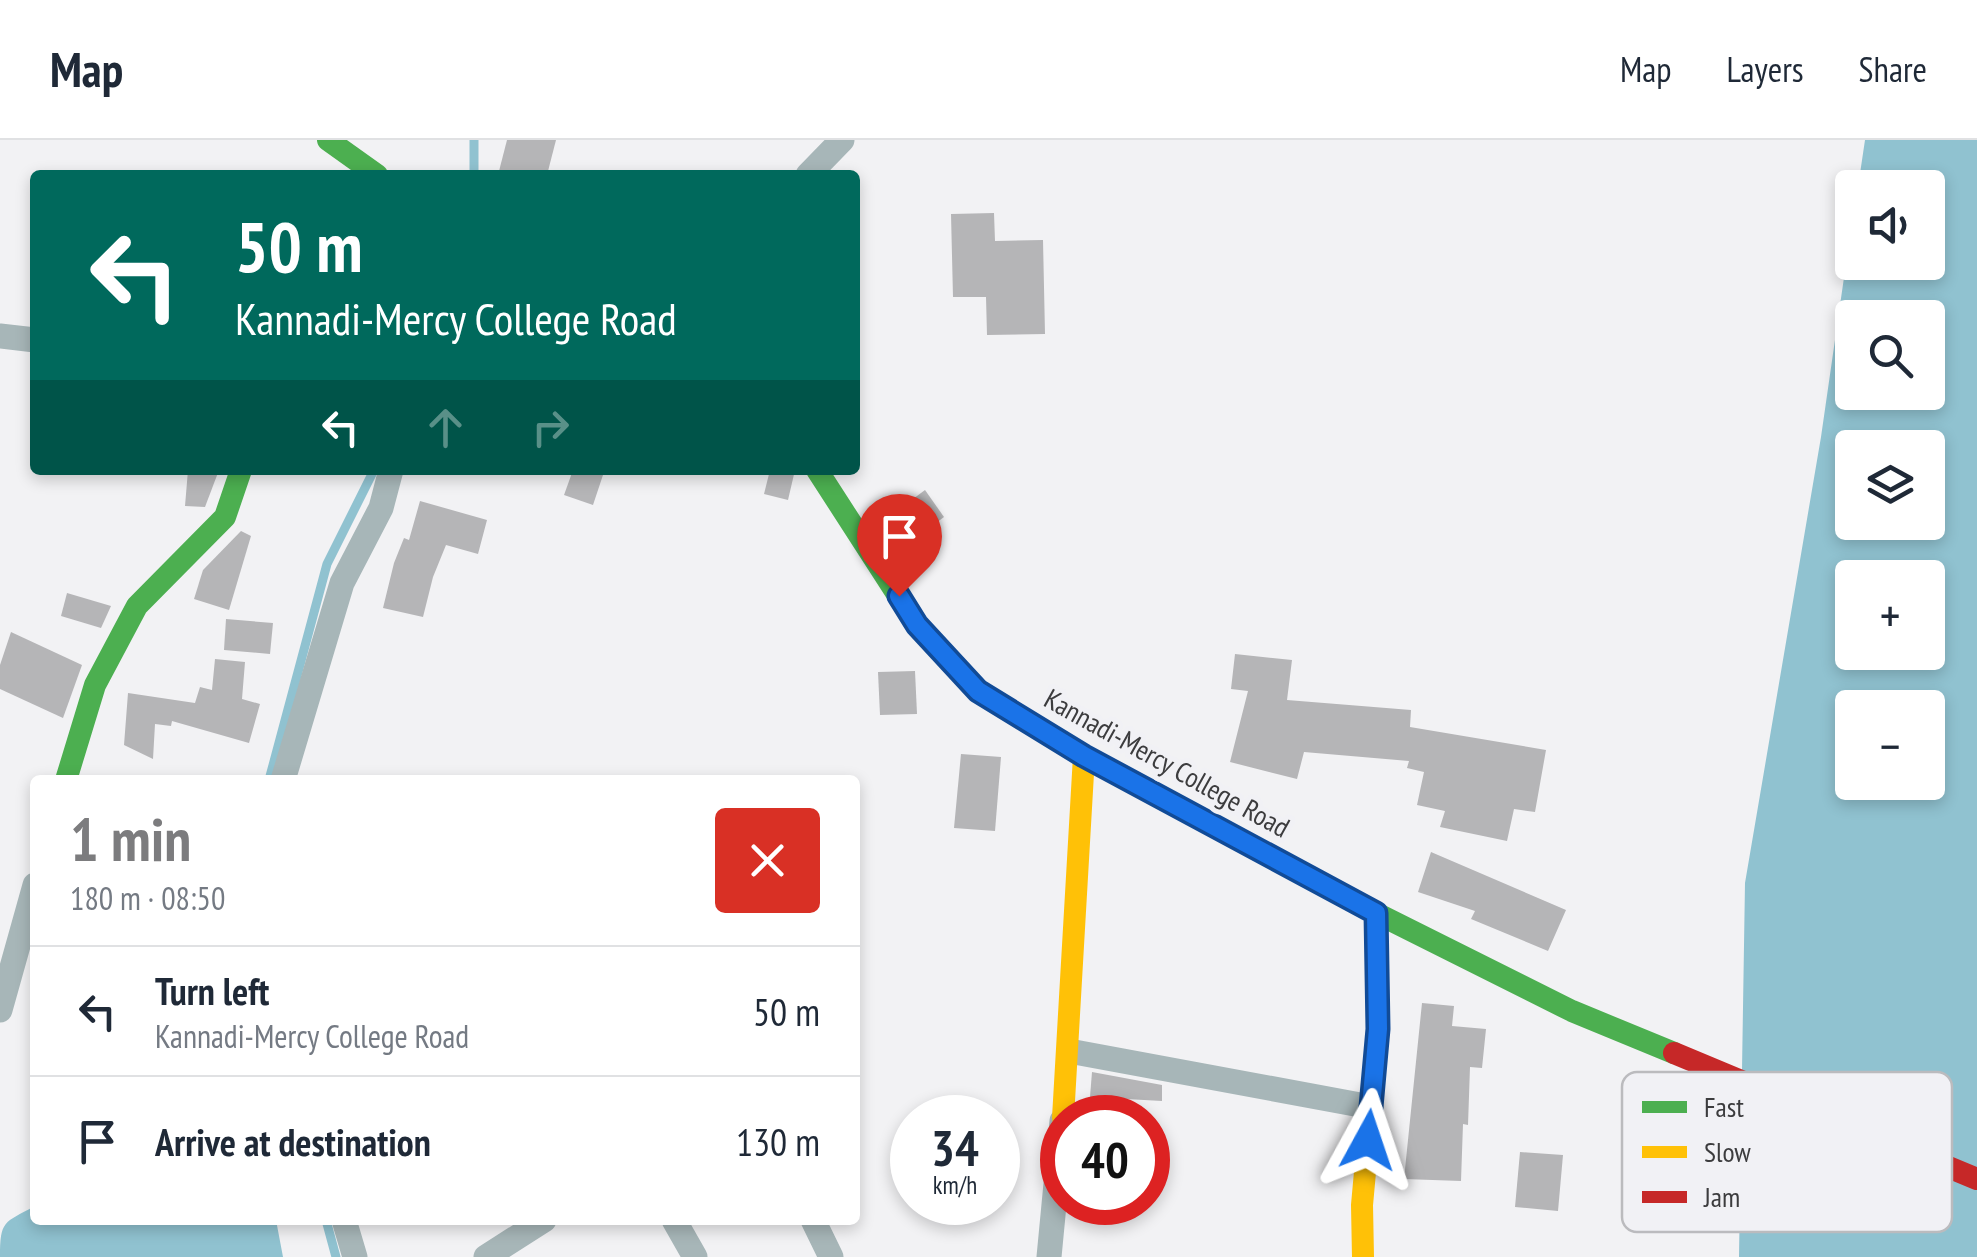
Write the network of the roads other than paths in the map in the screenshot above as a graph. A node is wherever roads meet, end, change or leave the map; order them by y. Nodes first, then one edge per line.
1 (328, 140) edge
2 (842, 140) edge
3 (370, 170) edge
4 (813, 170) edge
5 (0, 336) edge
6 (30, 339) edge
7 (239, 475) edge
8 (390, 475) edge
9 (820, 475) edge
10 (1084, 756) junction
11 (68, 775) edge
12 (285, 775) edge
13 (30, 903) edge
14 (1376, 913) junction
15 (0, 1010) edge
16 (1070, 1052) junction
17 (1718, 1072) edge
18 (1066, 1095) edge
19 (1371, 1107) junction
20 (1952, 1170) edge
21 (1977, 1180) edge
22 (345, 1225) edge
23 (536, 1225) edge
24 (677, 1225) edge
25 (816, 1225) edge
26 (1052, 1225) edge
27 (355, 1257) edge
28 (486, 1257) edge
29 (696, 1257) edge
30 (832, 1257) edge
31 (1049, 1257) edge
32 (1362, 1257) edge

1 - 3 main road
2 - 4 street
5 - 6 street
7 - 11 main road
8 - 12 street
9 - 10 main road, Kannadi-Mercy College Road
10 - 14 main road, Kannadi-Mercy College Road
10 - 16 main road
13 - 15 street
14 - 17 main road, Kannadi-Mercy College Road
14 - 19 main road
16 - 18 main road
16 - 19 street
19 - 32 main road
20 - 21 main road, Kannadi-Mercy College Road
22 - 27 street
23 - 28 street
24 - 29 street
25 - 30 street
26 - 31 street

